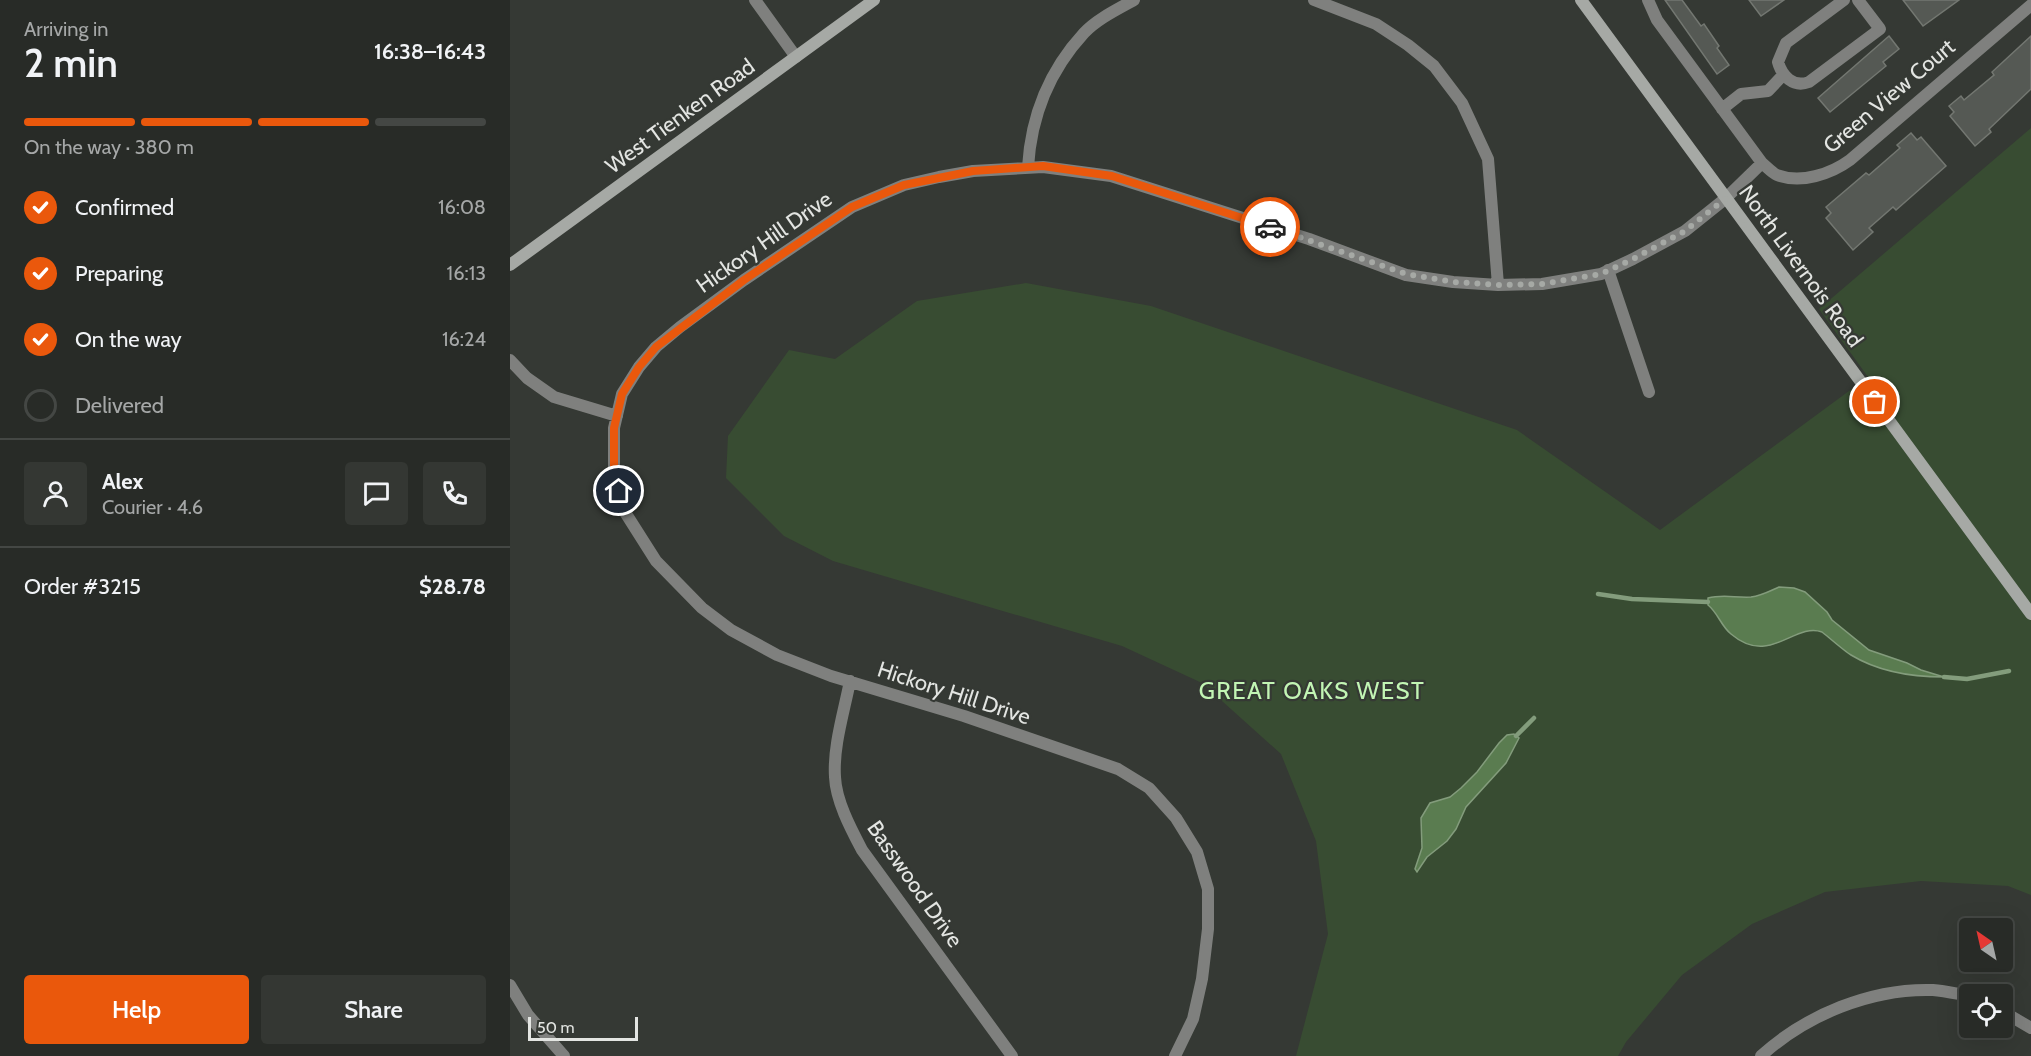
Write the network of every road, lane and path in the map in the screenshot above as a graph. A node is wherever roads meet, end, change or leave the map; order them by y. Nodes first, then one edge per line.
1 (755, 0) edge
2 (874, 0) edge
3 (1134, 0) edge
4 (1314, 0) edge
5 (1581, 0) edge
6 (1648, 0) edge
7 (1844, 0) edge
8 (1858, 0) edge
9 (2031, 5) edge
10 (796, 57) junction
11 (1783, 75) junction
12 (1722, 109) junction
13 (1762, 163) junction
14 (1028, 167) junction
15 (1725, 199) junction
16 (510, 265) edge
17 (1608, 270) junction
18 (1498, 285) junction
19 (510, 360) edge
20 (1649, 392) dead end
21 (617, 416) junction
22 (2031, 614) edge
23 (850, 681) junction
24 (510, 985) edge
25 (1959, 994) edge
26 (2013, 1017) edge
27 (2031, 1028) edge
28 (564, 1056) edge
29 (1012, 1056) edge
30 (1175, 1056) edge
31 (1761, 1056) edge

1 - 10 street
2 - 10 main road, West Tienken Road
3 - 14 street
4 - 18 street
5 - 15 main road, North Livernois Road
6 - 12 street, Green View Court
7 - 11 street
8 - 11 street
9 - 13 street, Green View Court
10 - 16 main road, West Tienken Road
11 - 12 street
12 - 13 street, Green View Court
13 - 15 street
14 - 18 street, Hickory Hill Drive
14 - 21 street, Hickory Hill Drive
15 - 17 street, Hickory Hill Drive
15 - 22 main road, North Livernois Road
17 - 18 street, Hickory Hill Drive
17 - 20 street
19 - 21 street
21 - 23 street, Hickory Hill Drive
23 - 29 street, Basswood Drive
23 - 30 street, Hickory Hill Drive
24 - 28 street
25 - 31 street
26 - 27 street

